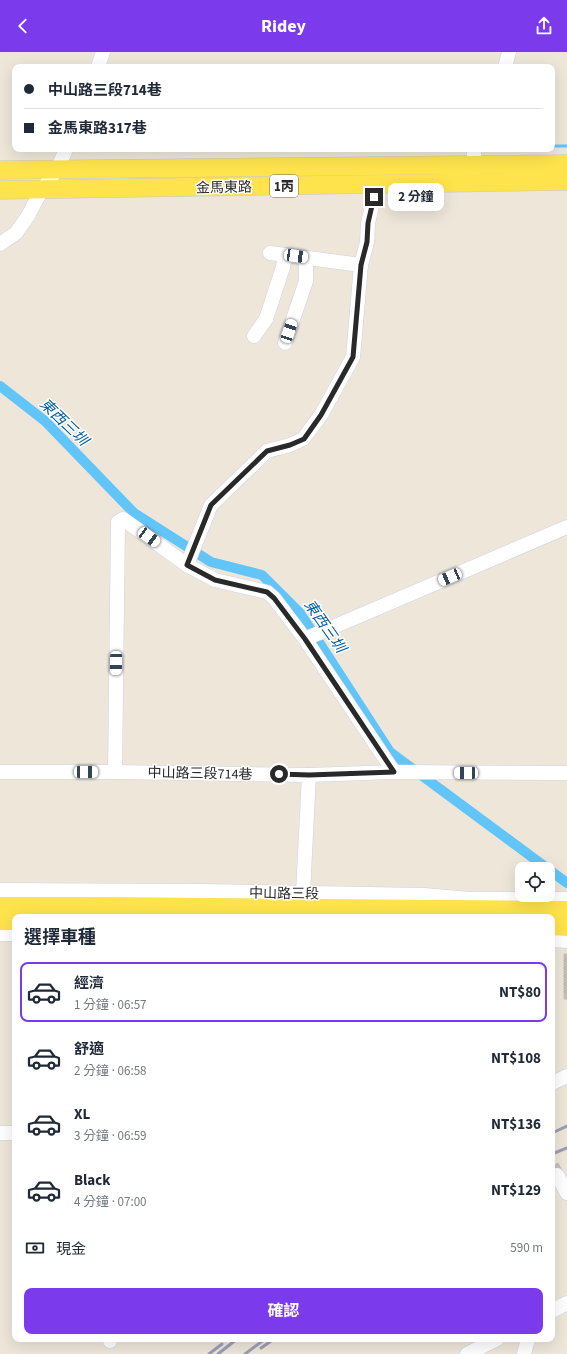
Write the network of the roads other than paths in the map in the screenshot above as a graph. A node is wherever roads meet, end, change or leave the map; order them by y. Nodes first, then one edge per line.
1 (103, 52) edge
2 (509, 52) edge
3 (99, 64) edge
4 (506, 64) edge
5 (65, 152) edge
6 (567, 164) edge
7 (474, 166) edge
8 (0, 170) edge
9 (57, 170) junction
10 (567, 181) edge
11 (377, 185) junction
12 (42, 189) junction
13 (0, 190) edge
14 (0, 244) edge
15 (270, 253) dead end
16 (286, 255) junction
17 (306, 258) junction
18 (361, 265) junction
19 (254, 336) dead end
20 (285, 343) dead end
21 (567, 527) edge
22 (187, 565) junction
23 (305, 639) junction
24 (0, 772) edge
25 (115, 772) junction
26 (395, 773) junction
27 (567, 773) edge
28 (309, 775) junction
29 (0, 890) edge
30 (303, 893) junction
31 (567, 899) edge
32 (0, 906) edge
33 (425, 907) edge
34 (567, 910) edge
35 (0, 921) edge
36 (12, 921) edge
37 (555, 926) edge
38 (567, 927) edge
39 (0, 934) edge
40 (12, 934) edge
41 (555, 940) edge
42 (567, 941) edge
43 (567, 1076) edge
44 (555, 1082) edge
45 (0, 1133) edge
46 (12, 1133) edge
47 (557, 1175) tunnel mouth
48 (567, 1193) edge
49 (567, 1303) edge
50 (555, 1309) edge
51 (491, 1342) edge
52 (527, 1342) edge
53 (467, 1354) edge
54 (524, 1354) edge

1 - 3 street
2 - 4 street
5 - 9 street
6 - 7 main road, 金馬東路 / 1丙
7 - 9 main road, 金馬東路 / 1丙
7 - 10 main road, 金馬東路 / 1丙
7 - 11 main road, 金馬東路 / 1丙
8 - 9 main road, 金馬東路 / 1丙
9 - 12 street
11 - 12 main road, 金馬東路 / 1丙
11 - 18 street
12 - 13 main road, 金馬東路 / 1丙
12 - 14 street
15 - 16 street
16 - 17 street
16 - 19 street
17 - 18 street
17 - 20 street
18 - 22 street
21 - 23 street
22 - 23 street
22 - 25 street
23 - 26 street
24 - 25 street, 中山路三段714巷
25 - 28 street, 中山路三段714巷
26 - 27 street, 中山路三段714巷
26 - 28 street, 中山路三段714巷
28 - 30 street
29 - 30 street, 中山路三段
30 - 33 street, 中山路三段
31 - 33 street, 中山路三段
32 - 33 main road, 中山路三段
33 - 34 main road, 中山路三段
35 - 36 main road
37 - 38 main road
39 - 40 street
41 - 42 street
43 - 44 street
45 - 46 street
47 - 48 street
49 - 50 street
51 - 53 street
52 - 54 street

